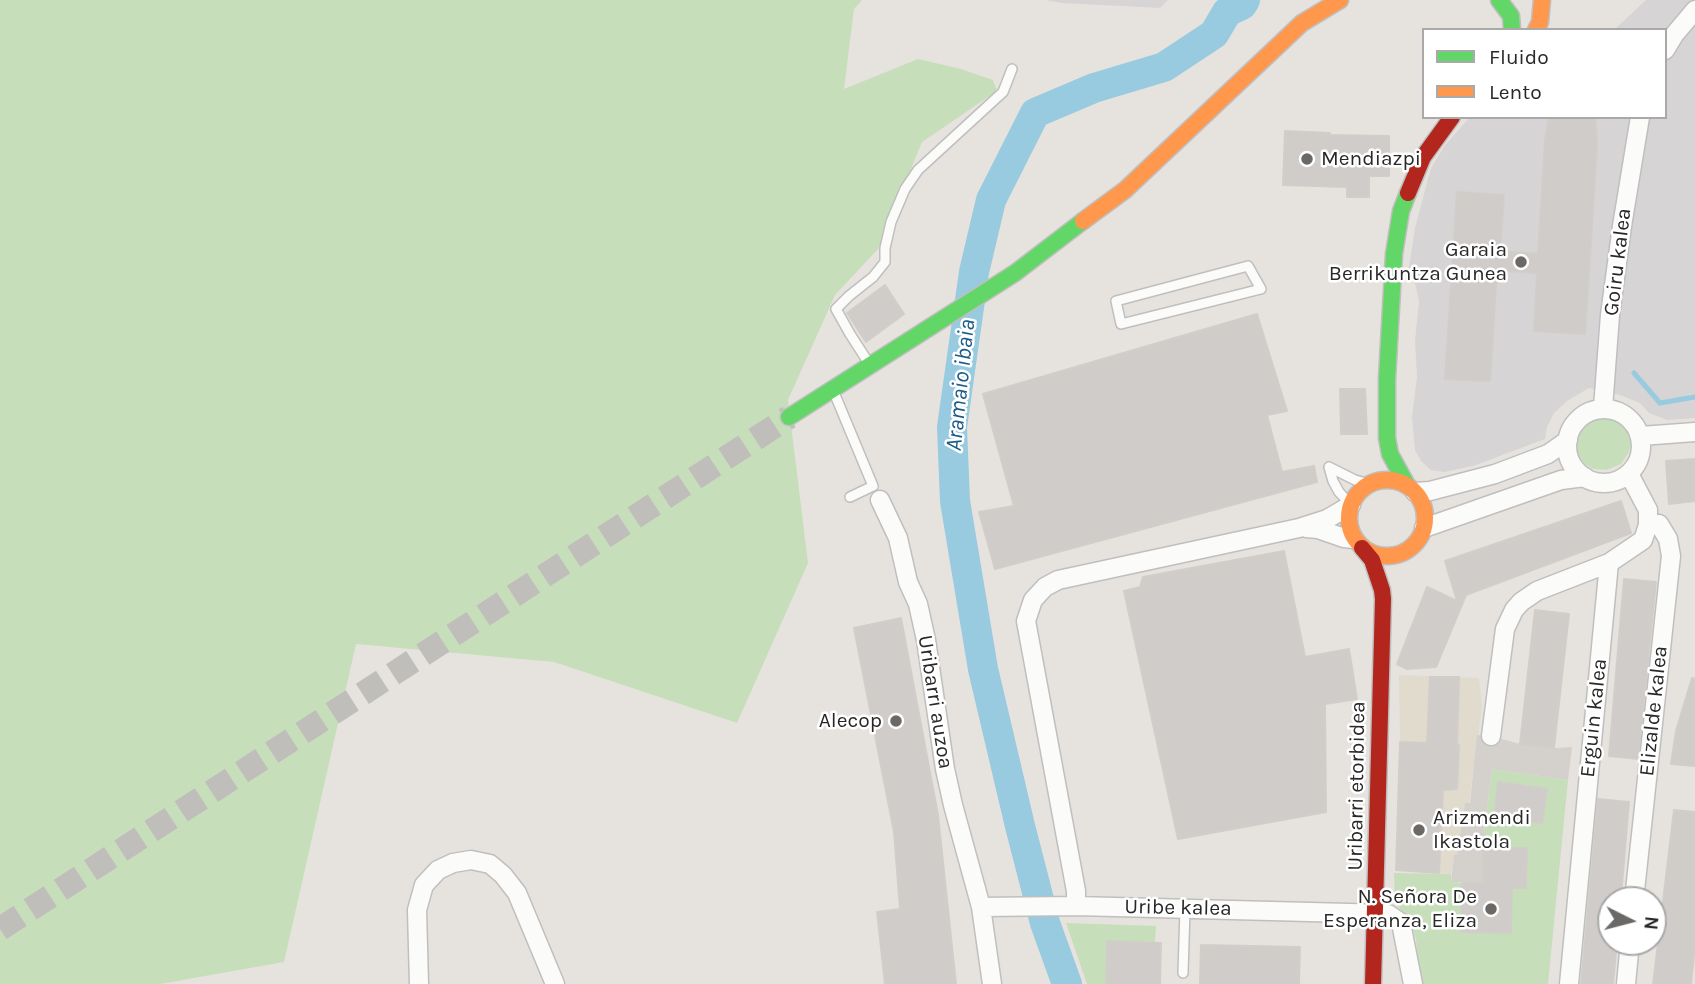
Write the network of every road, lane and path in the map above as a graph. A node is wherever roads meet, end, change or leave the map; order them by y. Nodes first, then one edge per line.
1 (1340, 0) edge
2 (1499, 0) edge
3 (1542, 0) edge
4 (1695, 10) edge
5 (1512, 28) edge
6 (1537, 28) edge
7 (1667, 47) edge
8 (1012, 69) dead end
9 (1451, 119) edge
10 (1640, 119) edge
11 (1261, 289) joint
12 (870, 365) junction
13 (833, 388) junction
14 (1603, 408) junction
15 (789, 417) tunnel mouth
16 (1695, 432) edge
17 (1641, 436) junction
18 (1387, 438) junction
19 (1567, 440) junction
20 (1629, 474) junction
21 (1584, 477) junction
22 (1370, 484) junction
23 (1411, 489) junction
24 (877, 493) junction
25 (849, 497) dead end
26 (1351, 505) junction
27 (1659, 524) dead end
28 (1299, 528) junction
29 (1424, 528) junction
30 (1358, 543) junction
31 (1409, 550) junction
32 (1609, 563) junction
33 (1382, 590) junction
34 (1491, 736) dead end
35 (1636, 886) edge
36 (1076, 906) junction
37 (981, 907) junction
38 (1185, 909) junction
39 (1375, 913) junction
40 (1629, 956) edge
41 (1183, 973) dead end
42 (419, 984) edge
43 (555, 984) edge
44 (992, 984) edge
45 (1373, 984) edge
46 (1413, 984) edge
47 (1569, 984) edge
48 (1626, 984) edge

1 - 12 street
2 - 5 street
3 - 6 street
4 - 7 street
8 - 12 lane
9 - 18 street
10 - 14 street, Goiru kalea
11 - 11 lane
12 - 13 street
13 - 15 street
13 - 24 lane
14 - 17 street
14 - 19 street
16 - 17 street
17 - 20 street
18 - 22 street
18 - 23 street
19 - 21 street
19 - 23 street
20 - 21 street
20 - 32 street
21 - 29 street
22 - 23 street
22 - 26 street
22 - 26 lane
23 - 29 street
24 - 25 lane
24 - 37 street, Uribarri auzoa
26 - 28 street
26 - 30 street
27 - 35 street, Elizalde kalea
28 - 30 street
28 - 36 street
29 - 31 street
30 - 31 street
30 - 33 street
31 - 33 street
32 - 34 street
32 - 47 street, Erguin kalea
33 - 39 street, Uribarri etorbidea
36 - 37 street, Uribe kalea
36 - 38 street, Uribe kalea
37 - 44 street, Uribarri auzoa
38 - 39 street, Uribe kalea
38 - 41 lane
39 - 45 street, Uribarri etorbidea
39 - 46 street
40 - 48 street
42 - 43 street

